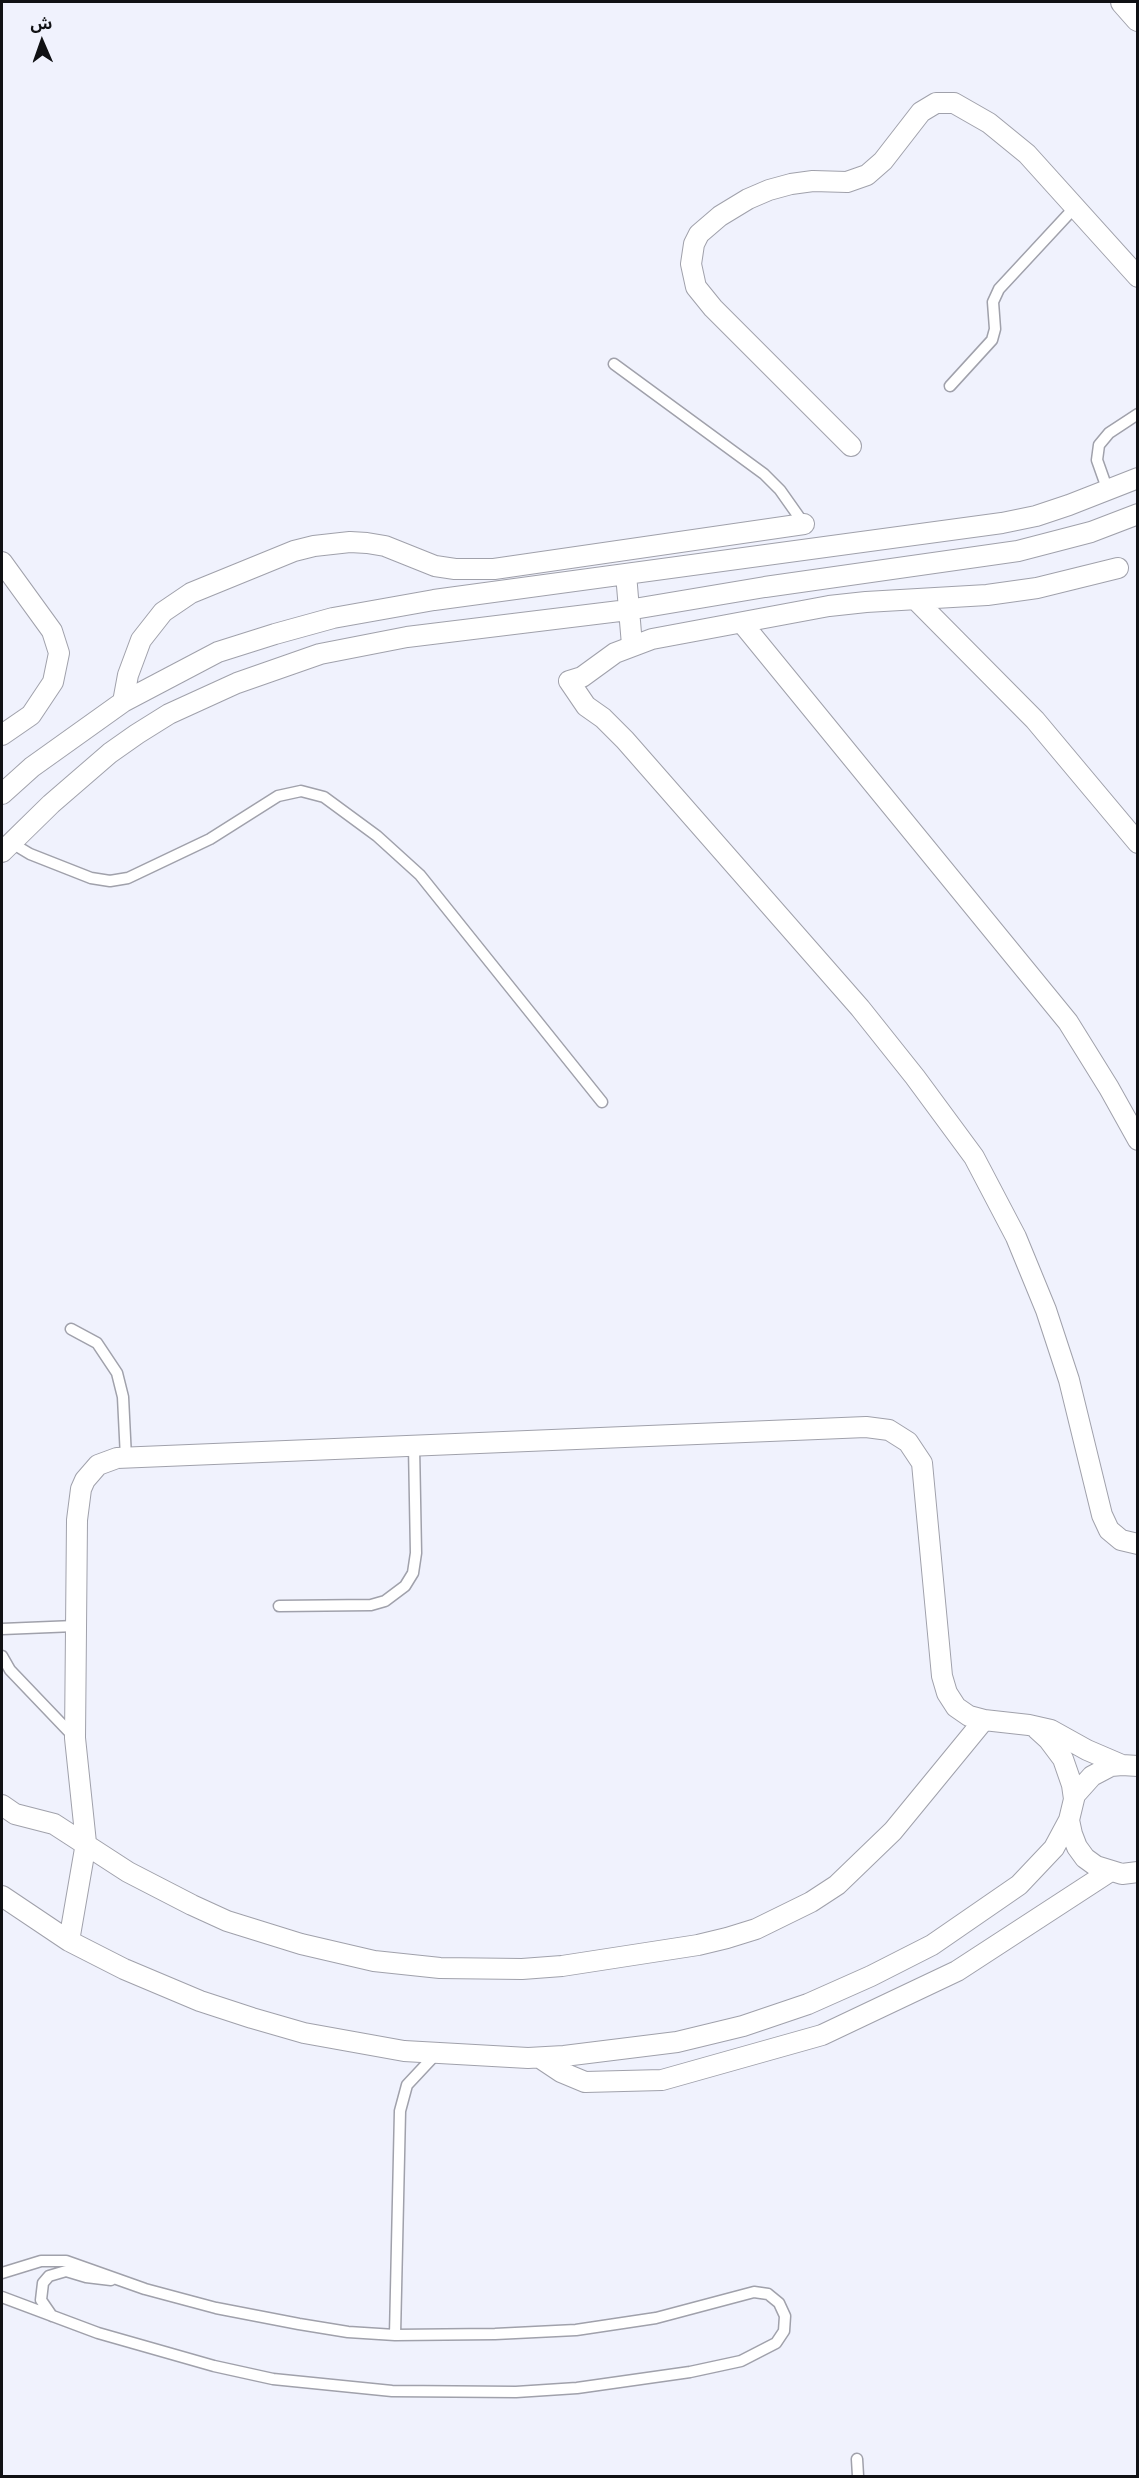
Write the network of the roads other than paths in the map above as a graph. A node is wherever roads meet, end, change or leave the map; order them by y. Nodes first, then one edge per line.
1 (1122, 2) edge
2 (1137, 19) edge
3 (1076, 206) junction
4 (1137, 277) edge
5 (614, 364) dead end
6 (950, 386) dead end
7 (1137, 414) edge
8 (851, 446) dead end
9 (1137, 478) edge
10 (1108, 491) junction
11 (1137, 514) edge
12 (804, 524) joint
13 (2, 562) edge
14 (1118, 568) dead end
15 (626, 574) junction
16 (916, 600) junction
17 (628, 610) junction
18 (742, 623) junction
19 (632, 645) junction
20 (123, 702) junction
21 (4, 727) edge
22 (2, 794) edge
23 (1137, 843) edge
24 (6, 847) edge
25 (602, 1102) dead end
26 (1137, 1140) edge
27 (71, 1329) dead end
28 (414, 1446) junction
29 (126, 1458) junction
30 (1137, 1544) edge
31 (279, 1606) dead end
32 (75, 1626) junction
33 (2, 1629) edge
34 (2, 1656) edge
35 (984, 1720) junction
36 (1029, 1725) junction
37 (75, 1738) junction
38 (1133, 1765) edge
39 (1074, 1799) junction
40 (2, 1805) edge
41 (1070, 1820) junction
42 (86, 1843) junction
43 (1109, 1872) junction
44 (1137, 1872) edge
45 (2, 1896) edge
46 (69, 1941) junction
47 (437, 2053) junction
48 (540, 2058) junction
49 (2, 2273) edge
50 (120, 2280) junction
51 (2, 2296) edge
52 (53, 2318) junction
53 (395, 2335) junction
54 (857, 2459) dead end
55 (858, 2476) edge

1 - 2 street
3 - 4 street
3 - 6 lane
3 - 8 street
5 - 12 lane
7 - 10 lane
9 - 10 street
10 - 15 street
11 - 17 street
12 - 20 street
13 - 21 street
14 - 16 street
15 - 17 street
15 - 20 street
16 - 18 street
16 - 23 street
17 - 19 street
17 - 24 street
18 - 19 street
18 - 26 street
19 - 30 street
20 - 22 street
24 - 25 lane
27 - 29 lane
28 - 29 street
28 - 31 lane
28 - 35 street
29 - 32 street
32 - 33 lane
32 - 37 street
34 - 37 lane
35 - 36 street
35 - 42 street
36 - 38 street
36 - 39 street
37 - 42 street
38 - 39 street
39 - 41 street
40 - 42 street
41 - 43 street
41 - 48 street
42 - 46 street
43 - 44 street
43 - 48 street
45 - 46 street
46 - 47 street
47 - 48 street
47 - 53 lane
49 - 50 lane
50 - 52 lane
50 - 53 lane
51 - 52 lane
52 - 53 lane
54 - 55 lane

